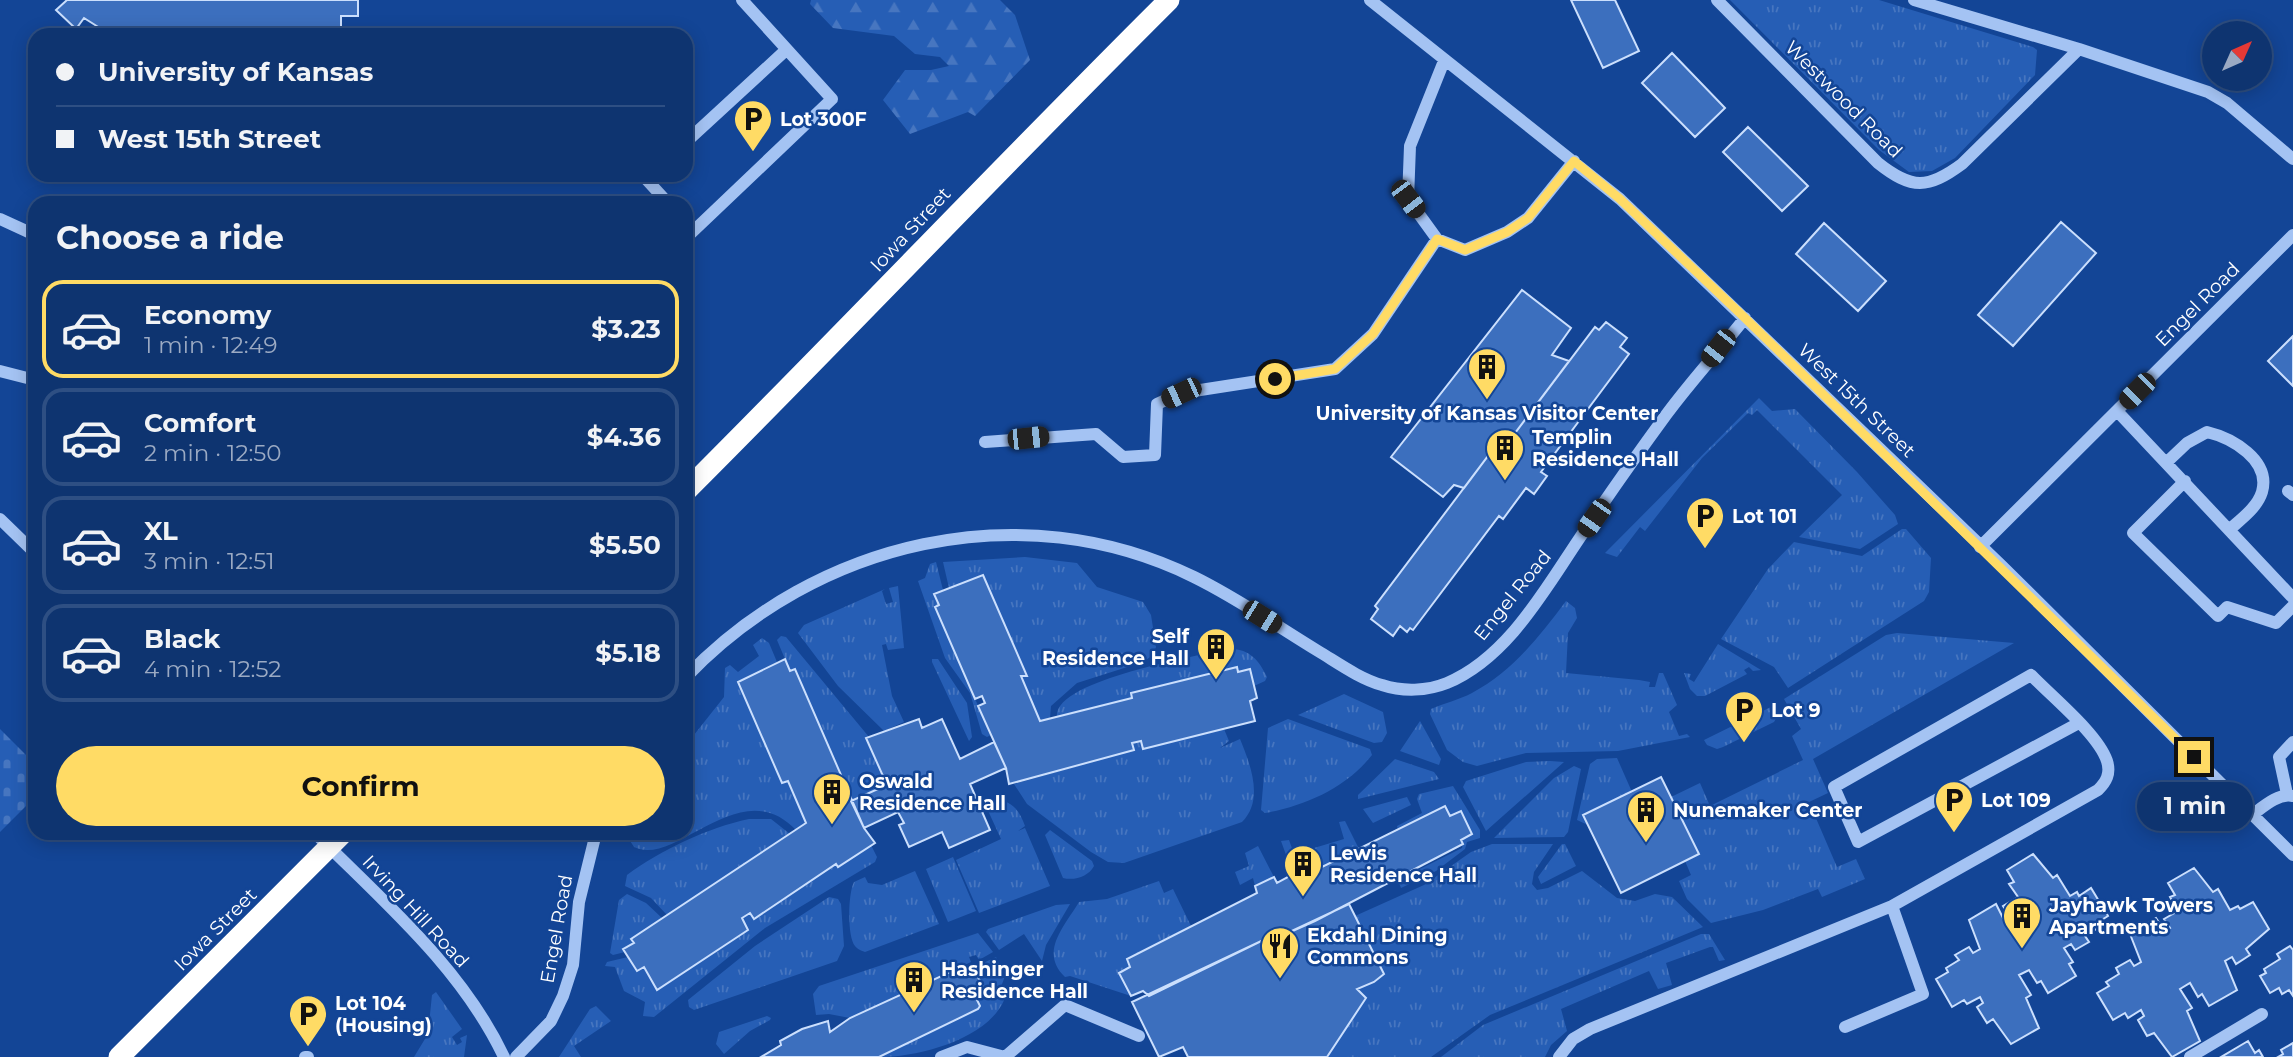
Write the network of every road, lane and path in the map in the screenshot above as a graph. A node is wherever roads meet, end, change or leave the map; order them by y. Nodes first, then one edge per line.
1 (742, 0) edge
2 (1169, 0) edge
3 (1370, 0) edge
4 (1717, 0) edge
5 (1913, 0) edge
6 (2079, 49) junction
7 (786, 50) junction
8 (1444, 61) junction
9 (693, 136) edge
10 (2293, 159) edge
11 (1574, 161) junction
12 (649, 182) edge
13 (662, 196) edge
14 (0, 219) edge
15 (693, 225) edge
16 (28, 232) edge
17 (2293, 235) edge
18 (1437, 239) junction
19 (1745, 318) junction
20 (0, 371) edge
21 (28, 378) edge
22 (2117, 411) junction
23 (985, 442) dead end
24 (2168, 461) junction
25 (2185, 481) junction
26 (693, 484) edge
27 (0, 519) edge
28 (2230, 530) junction
29 (28, 546) edge
30 (1980, 547) junction
31 (2293, 598) edge
32 (2293, 606) edge
33 (693, 670) edge
34 (2077, 724) junction
35 (2293, 742) edge
36 (2290, 795) edge
37 (2252, 815) junction
38 (322, 840) edge
39 (337, 840) edge
40 (594, 840) edge
41 (2293, 855) edge
42 (1892, 906) junction
43 (2262, 1014) dead end
44 (1845, 1027) dead end
45 (1139, 1036) dead end
46 (119, 1057) edge
47 (504, 1057) edge
48 (516, 1057) edge
49 (940, 1057) edge
50 (1559, 1057) edge
51 (2190, 1057) edge

1 - 7 street
2 - 26 highway, Iowa Street
3 - 8 street, West 15th Street
4 - 6 street, Westwood Road
5 - 6 street
6 - 10 street
7 - 9 street
7 - 15 street
8 - 11 street, West 15th Street
8 - 18 street
11 - 18 street
11 - 19 street, West 15th Street
12 - 13 street
14 - 16 street
17 - 22 street, Engel Road
18 - 23 street
19 - 30 street, West 15th Street
19 - 33 street, Engel Road
20 - 21 street
22 - 24 street
22 - 30 street, Engel Road
24 - 25 street
24 - 28 street
25 - 28 street
25 - 32 street
27 - 29 street
28 - 31 street
30 - 37 street, West 15th Street
34 - 34 street
34 - 42 street
35 - 36 street
36 - 37 street
37 - 41 street, West 15th Street
38 - 47 street, Irving Hill Road
39 - 46 highway, Iowa Street
40 - 48 street, Engel Road
42 - 44 street
42 - 50 street
43 - 51 street
45 - 49 street

